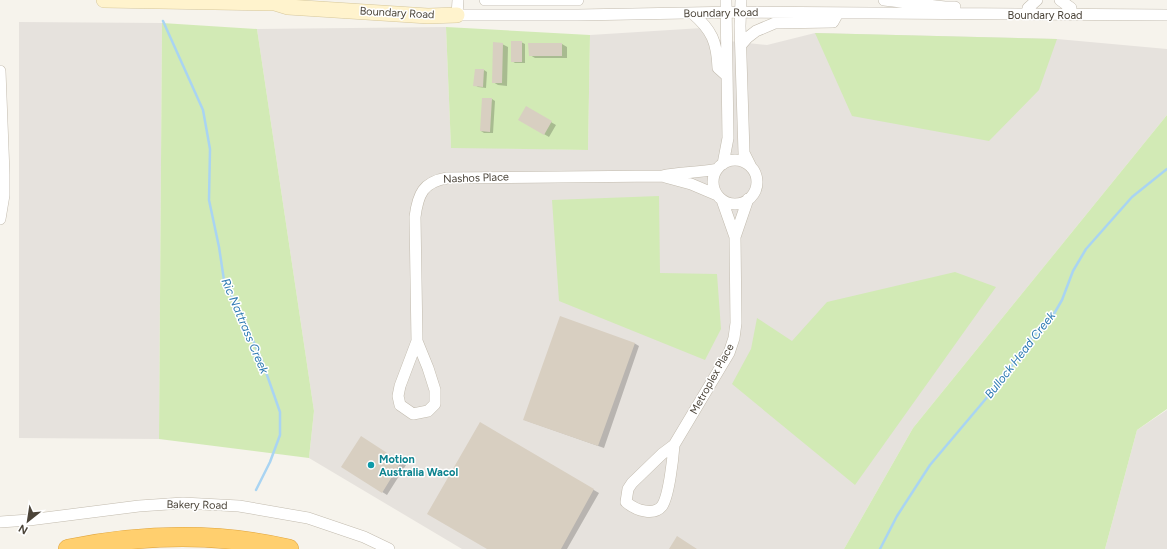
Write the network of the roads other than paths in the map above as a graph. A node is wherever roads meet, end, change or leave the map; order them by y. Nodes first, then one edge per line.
1 (104, 0) edge
2 (458, 0) edge
3 (485, 0) edge
4 (578, 0) edge
5 (726, 0) edge
6 (741, 0) edge
7 (884, 0) edge
8 (1037, 0) edge
9 (1060, 0) edge
10 (278, 1) edge
11 (1028, 8) junction
12 (1071, 8) junction
13 (1167, 8) edge
14 (740, 12) junction
15 (692, 13) junction
16 (727, 13) junction
17 (838, 13) junction
18 (457, 15) junction
19 (1167, 15) edge
20 (741, 45) junction
21 (0, 71) edge
22 (727, 76) junction
23 (720, 166) junction
24 (751, 168) junction
25 (662, 176) junction
26 (720, 198) junction
27 (748, 200) junction
28 (0, 218) edge
29 (735, 237) junction
30 (417, 341) junction
31 (674, 445) junction
32 (0, 522) edge
33 (68, 549) edge
34 (290, 549) edge
35 (389, 549) edge

1 - 10 street, Boundary Road
2 - 18 street
3 - 4 street
5 - 16 street
6 - 14 street
7 - 11 street, Boundary Road
8 - 11 street
9 - 12 street
10 - 18 street, Boundary Road
11 - 12 street, Boundary Road
12 - 13 street, Boundary Road
14 - 16 street, Boundary Road
14 - 17 street, Boundary Road
14 - 20 street
15 - 16 street, Boundary Road
15 - 18 street, Boundary Road
15 - 22 street
16 - 22 street
17 - 19 street, Boundary Road
17 - 20 street
20 - 24 street
21 - 28 street
22 - 23 street
23 - 24 street
23 - 25 street, Nashos Place
23 - 26 street
24 - 27 street
25 - 26 street, Nashos Place
25 - 30 street, Nashos Place
26 - 27 street
26 - 29 street, Metroplex Place
27 - 29 street, Metroplex Place
29 - 31 street, Metroplex Place
30 - 30 street, Nashos Place
31 - 31 street, Metroplex Place
32 - 35 street, Bakery Road
33 - 34 highway

